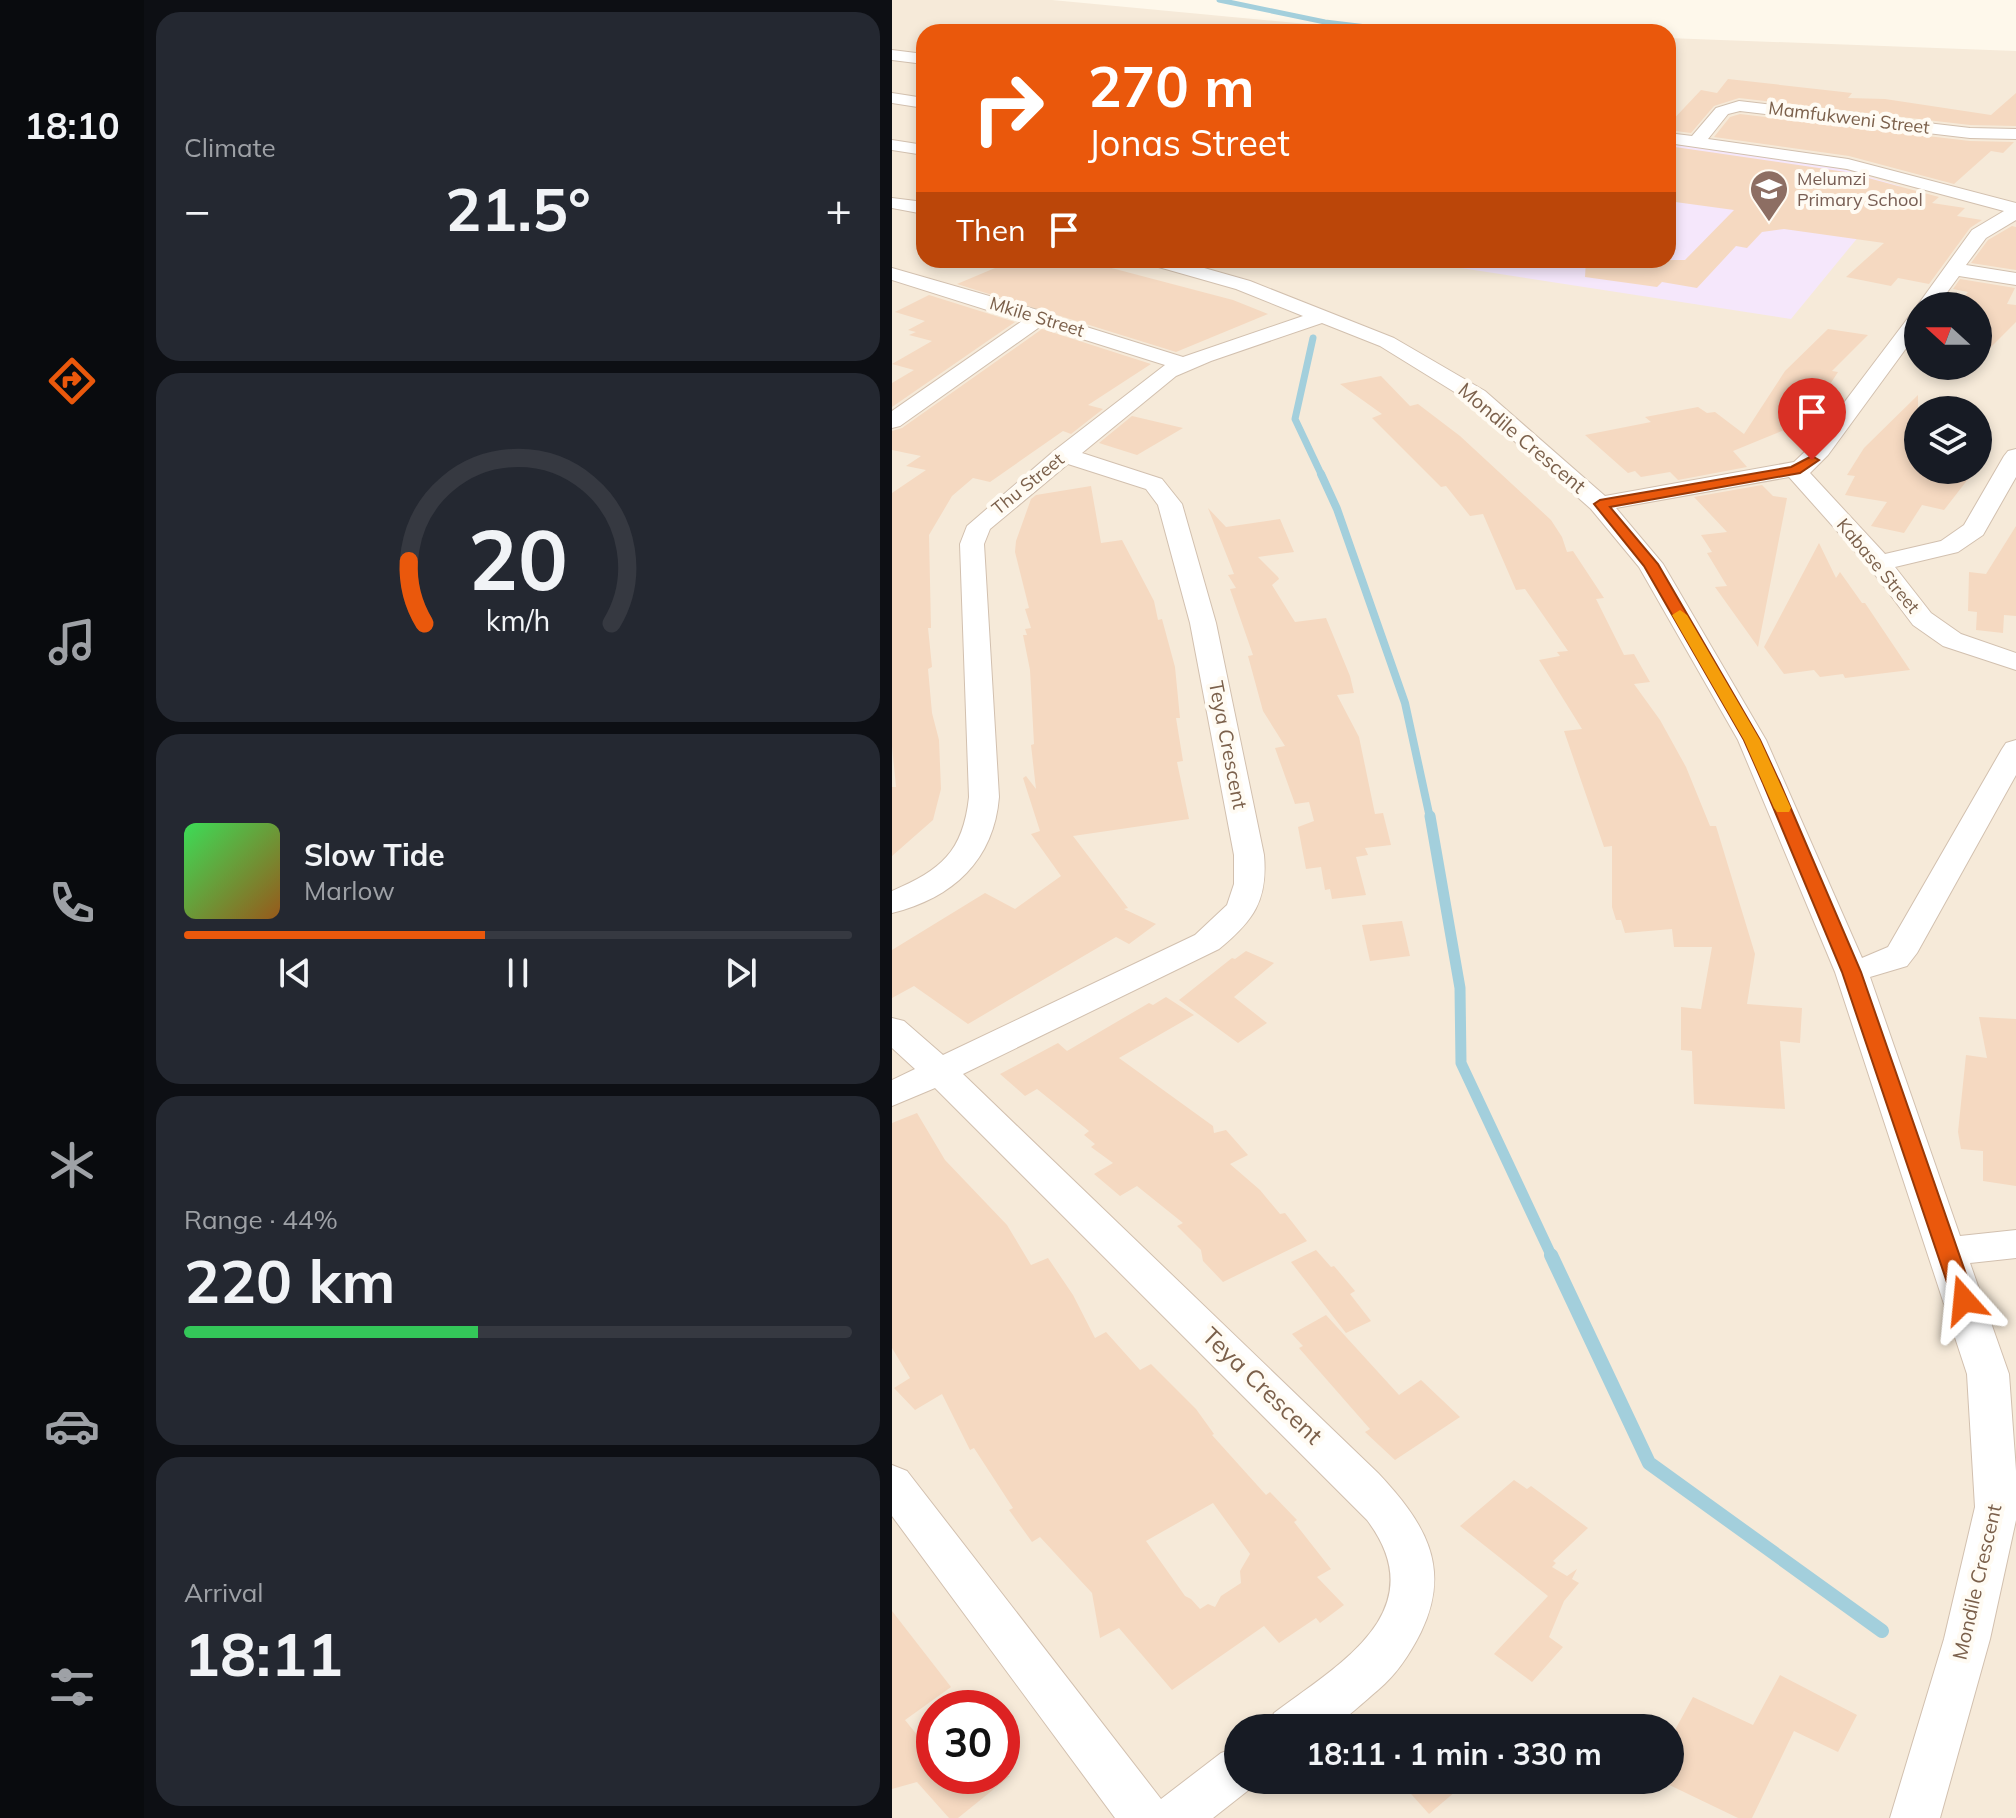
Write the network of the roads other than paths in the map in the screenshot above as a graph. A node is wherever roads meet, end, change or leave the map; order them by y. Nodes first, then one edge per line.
1 (892, 55) edge
2 (916, 58) edge
3 (892, 98) edge
4 (916, 102) edge
5 (2016, 134) edge
6 (1676, 139) edge
7 (1696, 142) junction
8 (892, 145) edge
9 (916, 149) edge
10 (892, 203) edge
11 (916, 207) edge
12 (2016, 210) edge
13 (1183, 268) edge
14 (1954, 269) junction
15 (895, 277) edge
16 (2016, 279) edge
17 (1937, 292) edge
18 (1324, 316) junction
19 (1041, 317) junction
20 (1904, 337) edge
21 (1182, 363) junction
22 (892, 421) edge
23 (1063, 455) junction
24 (2016, 456) edge
25 (1795, 470) junction
26 (1600, 504) junction
27 (1879, 563) junction
28 (2016, 662) edge
29 (2016, 749) edge
30 (892, 903) edge
31 (1852, 972) junction
32 (892, 1029) edge
33 (939, 1071) junction
34 (892, 1094) edge
35 (2016, 1244) edge
36 (1948, 1251) junction
37 (892, 1483) edge
38 (1309, 1714) edge
39 (1224, 1780) edge
40 (1145, 1818) edge
41 (1175, 1818) edge
42 (1915, 1818) edge

1 - 2 street
3 - 4 street
5 - 7 street, Mamfukweni Street
6 - 7 street
7 - 12 street
8 - 9 street
10 - 11 street
12 - 14 street
13 - 18 street, Mondile Crescent
14 - 16 street
14 - 17 street
15 - 19 street, Mkile Street
18 - 21 street, Thu Street
18 - 26 street, Mondile Crescent
19 - 21 street, Mkile Street
19 - 22 street
20 - 25 street
21 - 23 street, Thu Street
23 - 30 street, Thu Street
23 - 33 street, Teya Crescent
24 - 27 street
25 - 26 street
25 - 27 street, Kabase Street
26 - 31 street, Mondile Crescent
27 - 28 street, Kabase Street
29 - 31 street
31 - 36 street, Mondile Crescent
32 - 33 street, Teya Crescent
33 - 34 street, Teya Crescent
33 - 38 street, Teya Crescent
35 - 36 street
36 - 42 street, Mondile Crescent
37 - 40 street
39 - 41 street

